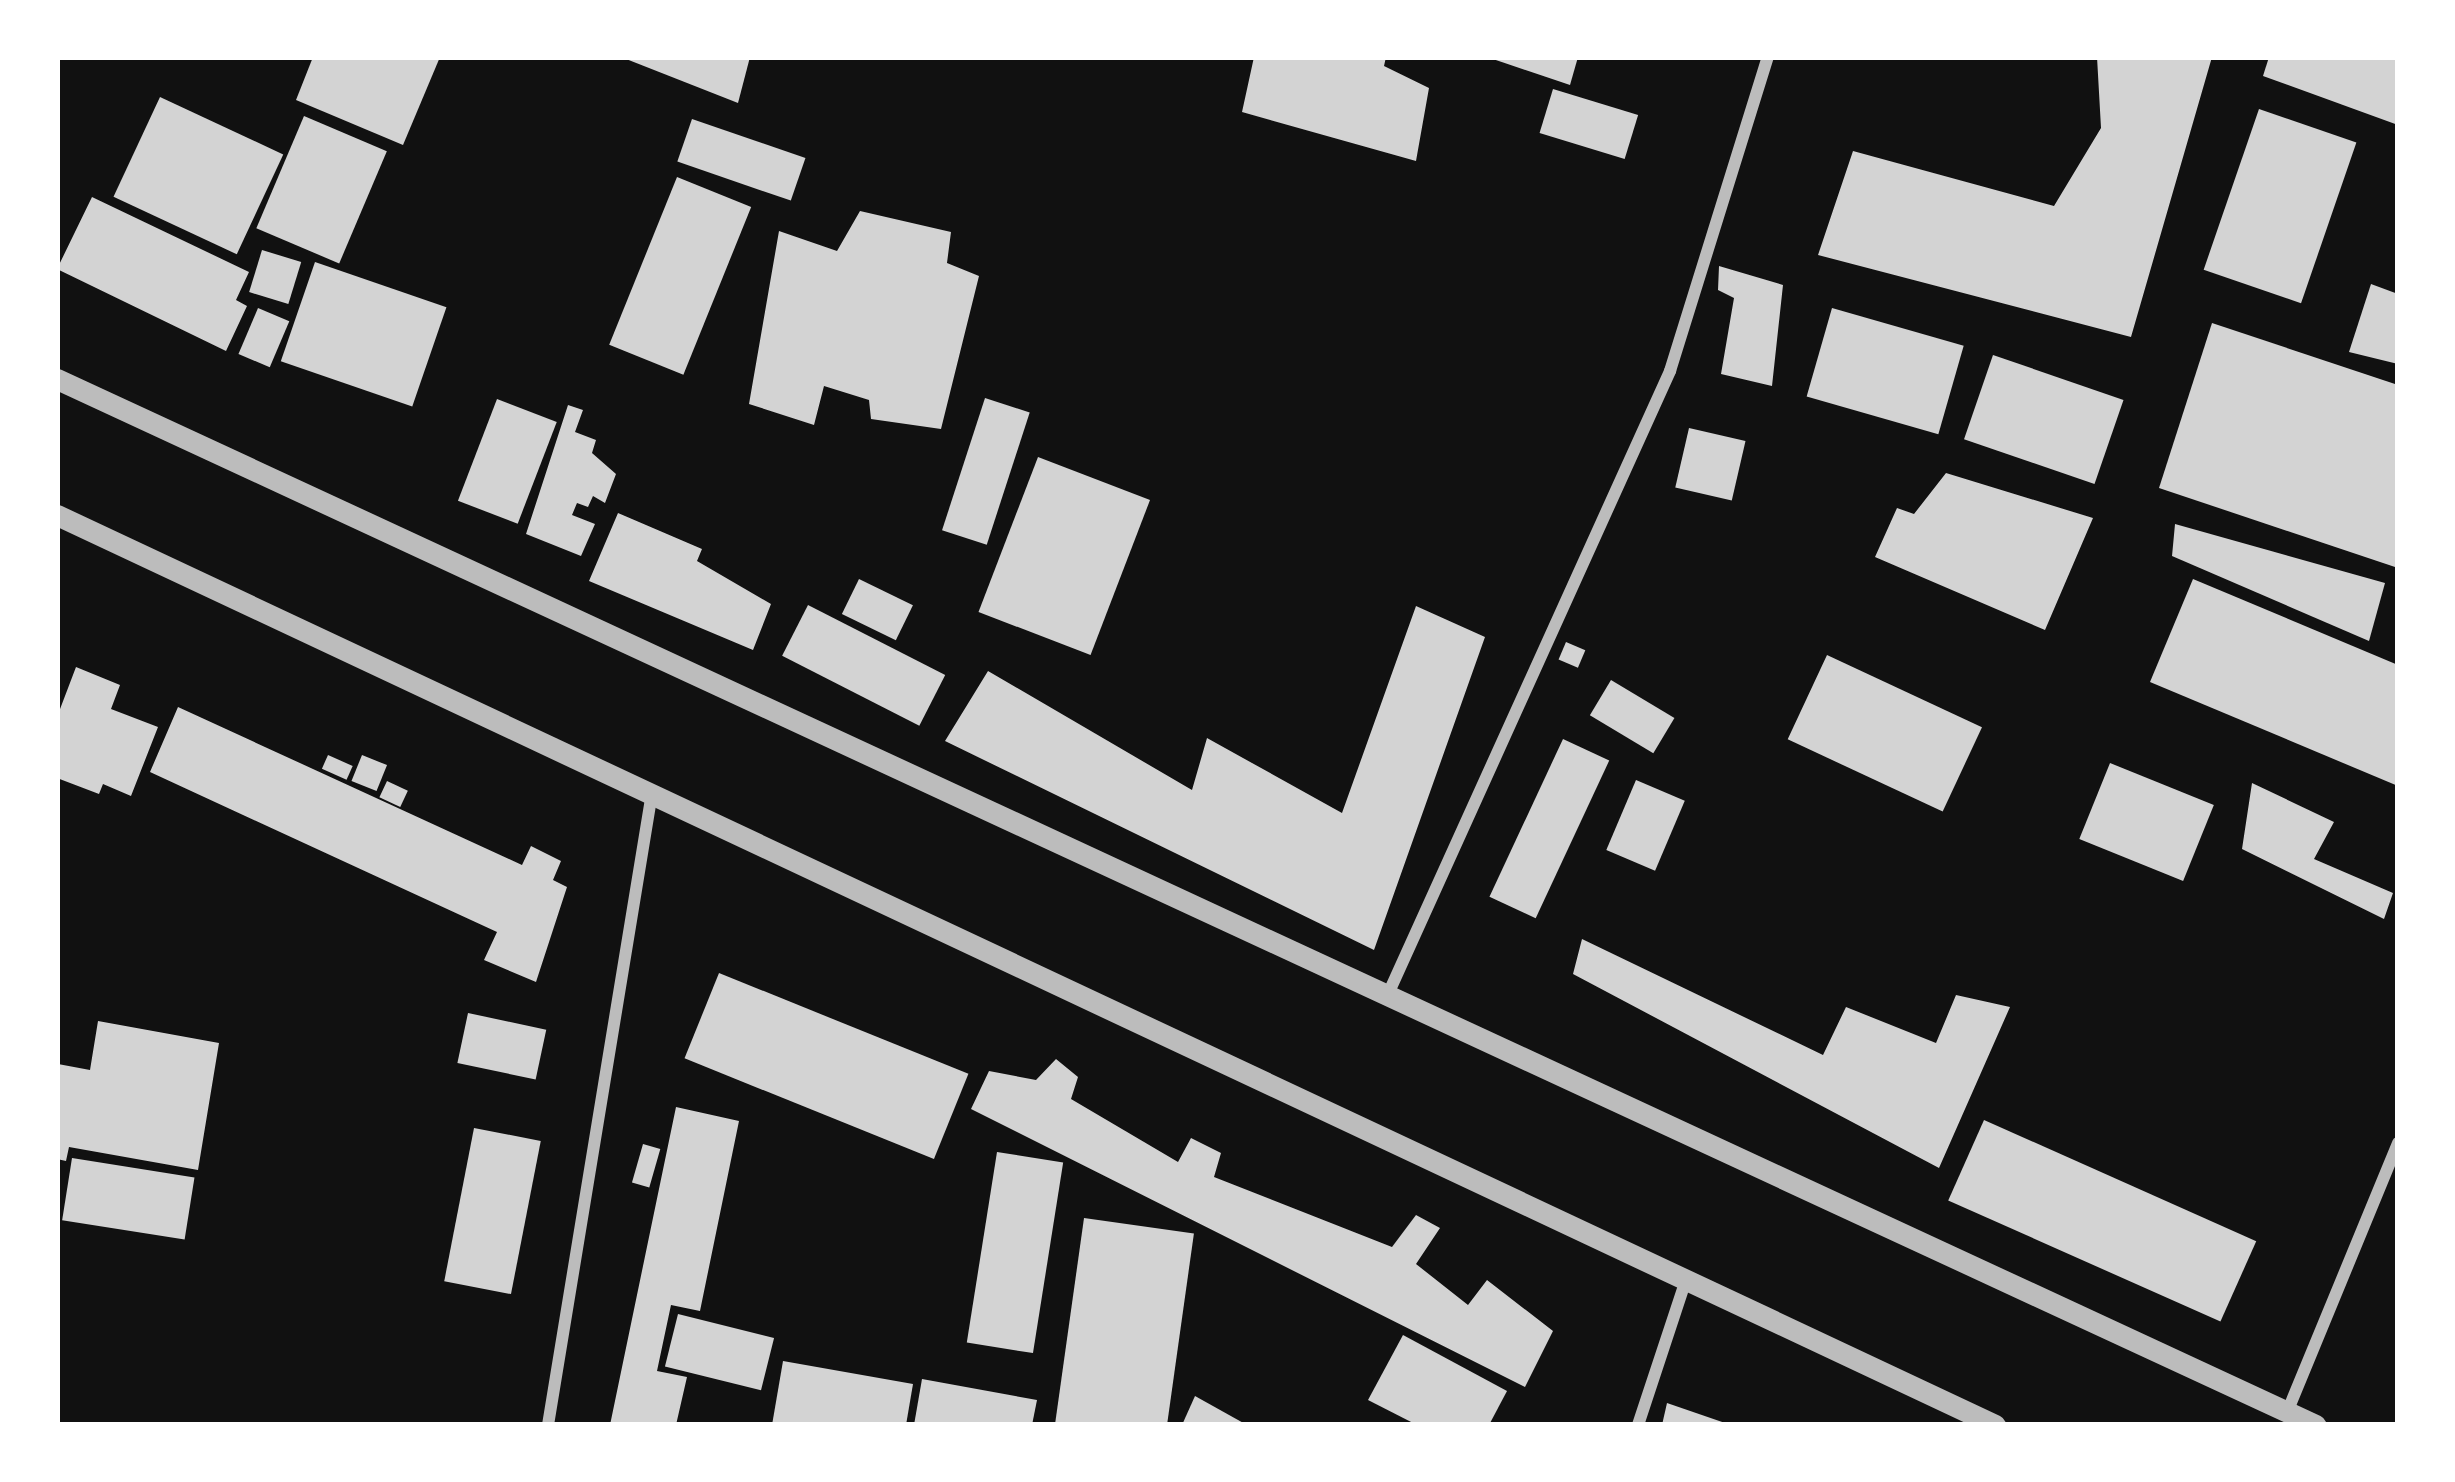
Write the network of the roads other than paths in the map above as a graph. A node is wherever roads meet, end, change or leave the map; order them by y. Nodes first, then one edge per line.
1 (1768, 57) edge
2 (57, 379) edge
3 (57, 515) edge
4 (652, 793) junction
5 (1389, 992) junction
6 (2398, 1144) edge
7 (1687, 1279) junction
8 (2288, 1410) junction
9 (548, 1425) edge
10 (1638, 1425) edge
11 (1995, 1425) edge
12 (2316, 1425) edge

1 - 5 street
2 - 5 street
3 - 4 street
4 - 7 street
4 - 9 street
5 - 8 street
6 - 8 street
7 - 10 street
7 - 11 street
8 - 12 street

